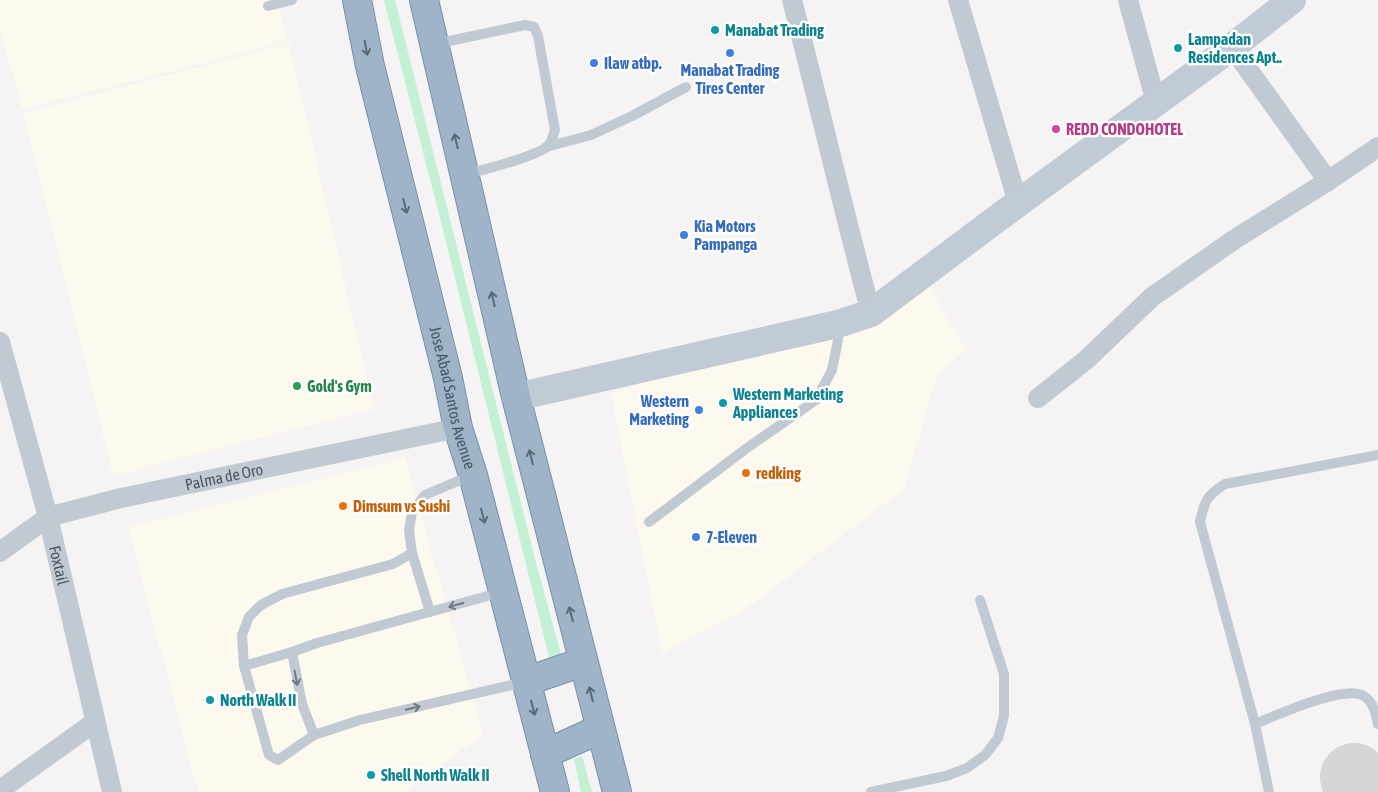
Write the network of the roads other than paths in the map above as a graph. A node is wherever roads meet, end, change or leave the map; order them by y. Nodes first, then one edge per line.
1 (292, 0) edge
2 (357, 0) edge
3 (424, 0) edge
4 (792, 0) edge
5 (958, 0) edge
6 (1128, 0) edge
7 (1292, 0) edge
8 (268, 6) dead end
9 (434, 44) junction
10 (1232, 47) junction
11 (686, 87) dead end
12 (1156, 102) junction
13 (546, 147) junction
14 (1378, 147) edge
15 (464, 175) junction
16 (1328, 181) junction
17 (1018, 203) junction
18 (871, 313) junction
19 (838, 324) junction
20 (0, 342) edge
21 (516, 397) junction
22 (1038, 398) dead end
23 (458, 428) junction
24 (1378, 455) edge
25 (473, 475) junction
26 (48, 517) junction
27 (649, 522) dead end
28 (0, 552) edge
29 (412, 553) junction
30 (503, 592) junction
31 (980, 600) dead end
32 (430, 612) junction
33 (292, 652) junction
34 (583, 662) junction
35 (244, 666) junction
36 (527, 681) junction
37 (95, 722) junction
38 (1255, 724) junction
39 (1378, 724) edge
40 (600, 729) junction
41 (314, 735) junction
42 (546, 754) junction
43 (0, 790) edge
44 (112, 792) edge
45 (555, 792) edge
46 (617, 792) edge
47 (871, 792) edge
48 (1269, 792) edge

1 - 8 lane
2 -> 23 highway, Jose Abad Santos Avenue
3 - 9 highway
4 - 18 street
5 - 17 street
6 - 12 street
7 - 10 main road
9 - 13 lane
15 -> 9 highway
10 - 12 main road
10 - 16 street
11 - 13 lane
12 - 17 main road
13 - 15 lane
14 - 16 street
21 -> 15 highway
16 - 22 street
17 - 18 main road
18 - 19 main road
19 - 21 main road
19 - 27 lane
20 - 26 street, Foxtail
34 -> 21 highway
23 - 25 highway, Jose Abad Santos Avenue
23 - 26 street, Palma de Oro
24 - 38 lane
25 - 29 lane
25 -> 30 highway, Jose Abad Santos Avenue
26 - 28 street, Palma de Oro
26 - 37 street, Foxtail
29 - 32 lane
29 - 35 lane
30 -> 32 lane
30 - 36 highway, Jose Abad Santos Avenue
31 - 47 lane
32 - 33 lane
33 - 35 lane
33 -> 41 lane
34 - 36 highway
40 -> 34 highway
35 - 41 lane
41 -> 36 lane
36 -> 42 highway, Jose Abad Santos Avenue
37 - 43 street
37 - 44 street, Foxtail
38 - 39 lane
38 - 48 lane
40 - 42 highway
40 - 46 highway
42 - 45 highway, Jose Abad Santos Avenue

